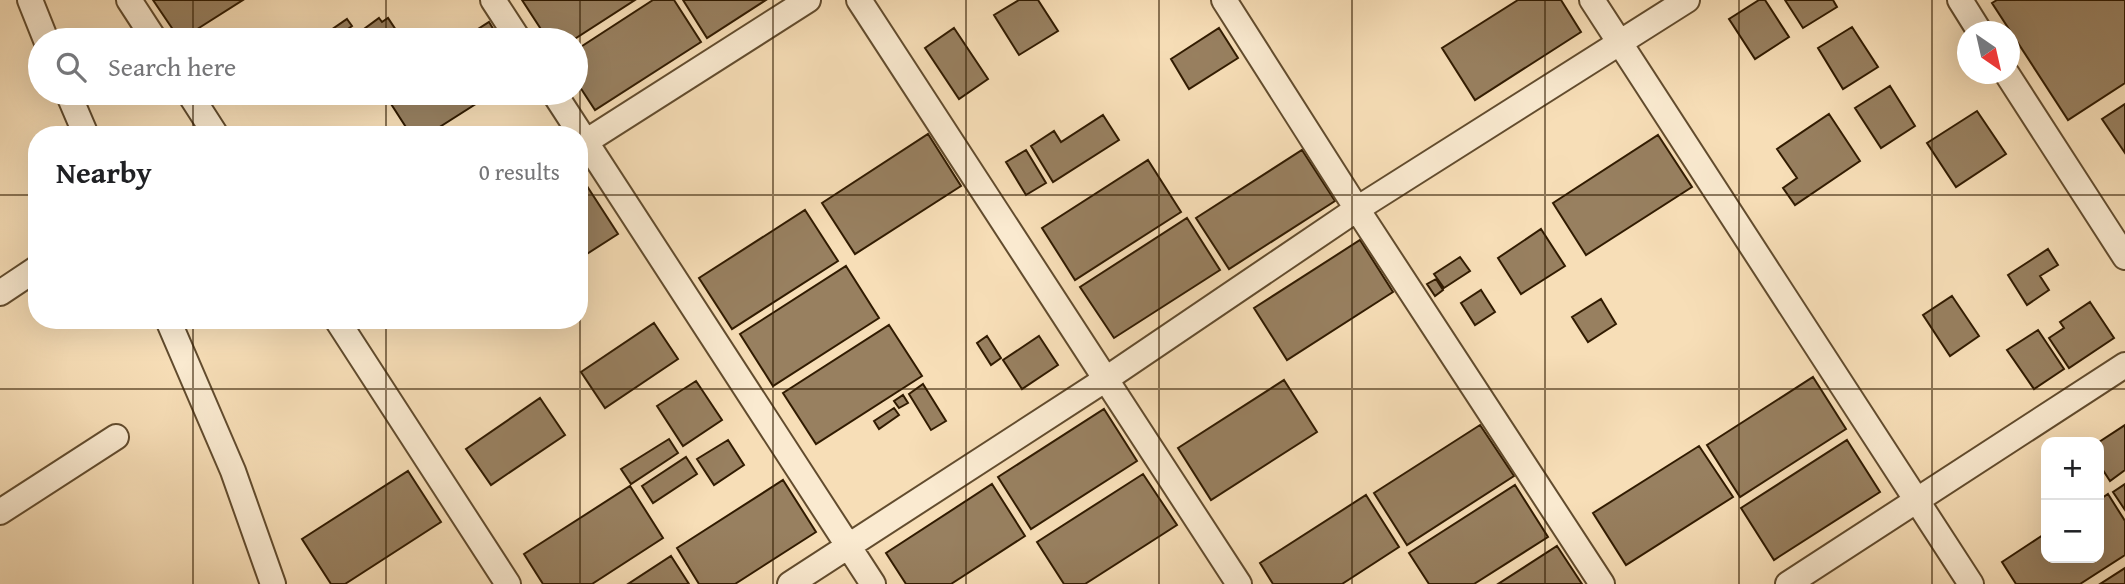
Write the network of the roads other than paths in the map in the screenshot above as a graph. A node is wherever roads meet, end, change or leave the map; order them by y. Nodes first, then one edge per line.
1 (30, 0) edge
2 (129, 0) edge
3 (493, 0) edge
4 (808, 0) edge
5 (859, 0) edge
6 (1224, 0) edge
7 (1592, 0) edge
8 (1687, 0) edge
9 (1960, 0) edge
10 (1973, 21) edge
11 (42, 28) edge
12 (147, 28) edge
13 (511, 28) edge
14 (1620, 43) junction
15 (2013, 84) edge
16 (73, 105) edge
17 (197, 105) edge
18 (561, 105) edge
19 (82, 126) edge
20 (210, 126) edge
21 (573, 126) edge
22 (588, 141) edge
23 (588, 152) edge
24 (1357, 209) junction
25 (2125, 257) edge
26 (28, 274) edge
27 (0, 293) edge
28 (171, 329) edge
29 (343, 329) edge
30 (2125, 365) edge
31 (1106, 379) junction
32 (116, 437) dead end
33 (1917, 500) junction
34 (0, 512) edge
35 (849, 546) junction
36 (273, 584) edge
37 (508, 584) edge
38 (790, 584) edge
39 (873, 584) edge
40 (1239, 584) edge
41 (1602, 584) edge
42 (1788, 584) edge
43 (1971, 584) edge

1 - 11 street
2 - 12 street
3 - 13 street
4 - 22 street
5 - 31 street
6 - 24 street
7 - 14 street
8 - 14 street
9 - 10 street
14 - 24 street
14 - 33 street
15 - 25 street
16 - 19 street
17 - 20 street
18 - 21 street
23 - 35 street
24 - 31 street
24 - 41 street
26 - 27 street
28 - 36 street
29 - 37 street
30 - 33 street
31 - 35 street
31 - 40 street
32 - 34 street
33 - 42 street
33 - 43 street
35 - 38 street
35 - 39 street

